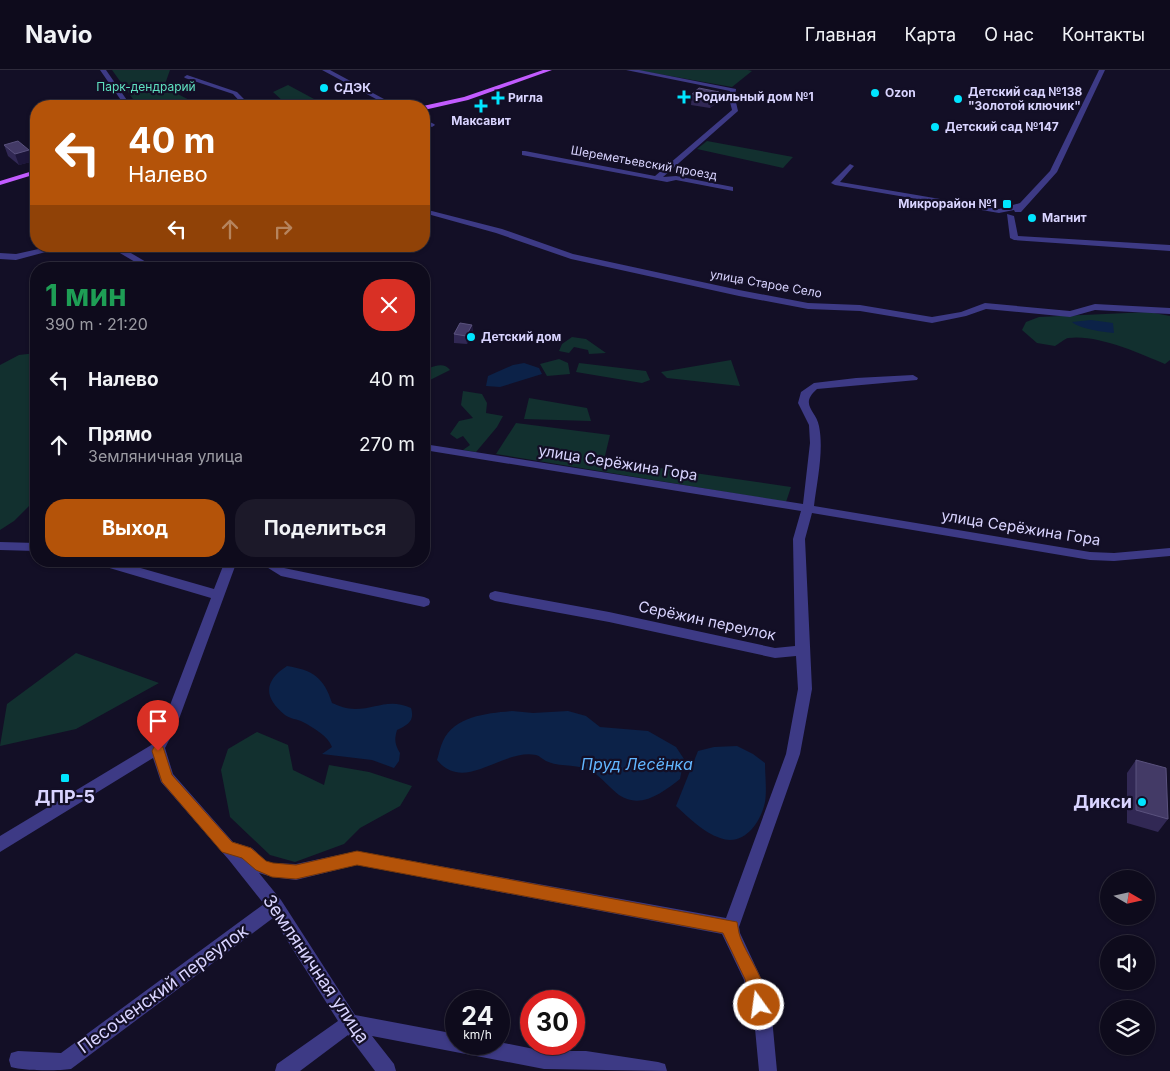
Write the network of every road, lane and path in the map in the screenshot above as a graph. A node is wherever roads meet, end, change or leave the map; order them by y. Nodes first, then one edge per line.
1 (103, 70) edge
2 (325, 70) edge
3 (533, 70) edge
4 (549, 70) edge
5 (629, 70) edge
6 (1102, 70) edge
7 (187, 77) dead end
8 (124, 100) edge
9 (242, 100) edge
10 (382, 100) edge
11 (430, 103) edge
12 (430, 107) edge
13 (526, 153) dead end
14 (850, 166) dead end
15 (30, 174) edge
16 (657, 178) junction
17 (30, 180) edge
18 (0, 183) edge
19 (0, 188) edge
20 (730, 189) dead end
21 (1023, 204) junction
22 (999, 211) junction
23 (430, 213) edge
24 (1010, 216) junction
25 (1170, 248) edge
26 (38, 252) edge
27 (123, 252) edge
28 (0, 256) edge
29 (141, 262) edge
30 (1170, 311) edge
31 (913, 378) dead end
32 (430, 448) edge
33 (808, 508) junction
34 (0, 546) edge
35 (30, 547) edge
36 (1170, 552) edge
37 (120, 567) edge
38 (228, 567) edge
39 (273, 567) edge
40 (219, 595) junction
41 (495, 596) dead end
42 (424, 602) dead end
43 (802, 650) junction
44 (158, 748) junction
45 (0, 845) edge
46 (227, 847) junction
47 (275, 906) junction
48 (731, 927) junction
49 (350, 1023) junction
50 (445, 1041) edge
51 (510, 1053) edge
52 (18, 1060) dead end
53 (287, 1070) edge
54 (387, 1071) edge
55 (658, 1071) edge
56 (768, 1071) edge

1 - 8 street
2 - 10 street
3 - 11 main road
4 - 12 main road
5 - 16 street
6 - 21 street
7 - 9 street
13 - 16 street, Шереметьевский проезд
14 - 22 street
15 - 18 main road
16 - 20 street, Шереметьевский проезд
17 - 19 main road
21 - 22 street
21 - 24 street
22 - 24 street
23 - 30 street, улица Старое Село
24 - 25 street
26 - 28 street
27 - 29 street
31 - 33 street
32 - 33 street, улица Серёжина Гора
33 - 36 street, улица Серёжина Гора
33 - 43 street
34 - 35 street
37 - 40 street
38 - 40 street
39 - 42 street
40 - 44 street
41 - 43 street, Серёжин переулок
43 - 48 street
44 - 45 street
44 - 46 street, Земляничная улица
46 - 47 street, Земляничная улица
46 - 48 street
47 - 49 street, Земляничная улица
47 - 52 street, Песоченский переулок
48 - 56 street
49 - 50 street
49 - 53 street
49 - 54 street, Земляничная улица
51 - 55 street

